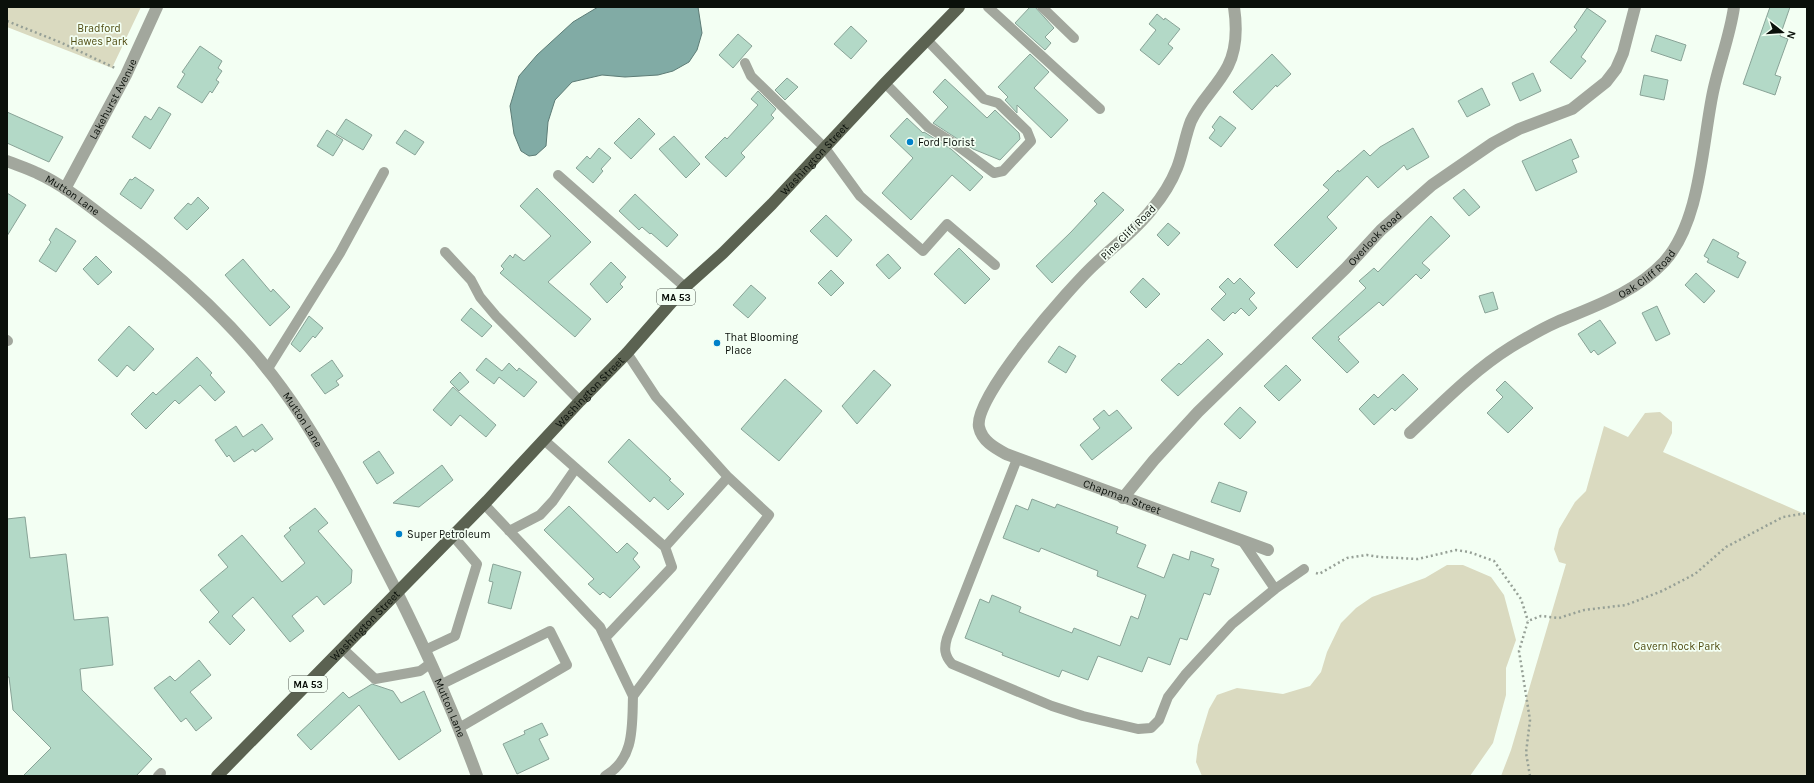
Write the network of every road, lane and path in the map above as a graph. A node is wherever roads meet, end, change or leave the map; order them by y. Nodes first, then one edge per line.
1 (157, 7) edge
2 (960, 7) edge
3 (988, 7) edge
4 (1042, 7) edge
5 (1234, 7) edge
6 (1635, 7) edge
7 (1734, 7) edge
8 (7, 21) edge
9 (1074, 38) dead end
10 (927, 40) junction
11 (745, 63) dead end
12 (126, 75) junction
13 (885, 83) junction
14 (1100, 109) dead end
15 (825, 148) junction
16 (7, 161) edge
17 (384, 172) dead end
18 (558, 175) dead end
19 (65, 189) junction
20 (445, 252) dead end
21 (995, 265) dead end
22 (686, 287) junction
23 (628, 353) junction
24 (267, 370) junction
25 (580, 401) junction
26 (1410, 433) dead end
27 (982, 435) joint
28 (544, 440) junction
29 (1018, 459) junction
30 (576, 468) junction
31 (728, 477) junction
32 (1123, 498) junction
33 (484, 504) junction
34 (1807, 513) edge
35 (509, 531) junction
36 (453, 536) junction
37 (1243, 542) junction
38 (665, 547) junction
39 (1268, 550) dead end
40 (1304, 569) joint
41 (1274, 589) junction
42 (398, 592) junction
43 (1528, 621) junction
44 (605, 638) junction
45 (342, 649) junction
46 (425, 650) junction
47 (431, 663) junction
48 (440, 685) junction
49 (633, 696) junction
50 (459, 728) junction
51 (217, 776) edge
52 (477, 776) edge
53 (605, 776) edge
54 (1530, 776) edge

1 - 12 street, Lakehurst Avenue
2 - 10 main road, Washington Street / MA 53
3 - 14 lane
4 - 9 lane
5 - 27 street, Pine Cliff Road
6 - 32 street, Overlook Road
7 - 26 street, Oak Cliff Road
8 - 12 path
10 - 13 main road, Washington Street / MA 53
10 - 13 lane
11 - 15 lane
12 - 19 street, Lakehurst Avenue
13 - 15 main road, Washington Street / MA 53
15 - 21 lane
15 - 22 main road, Washington Street / MA 53
16 - 19 street, Mutton Lane
17 - 24 lane
18 - 22 lane
19 - 24 street, Mutton Lane
20 - 25 lane
22 - 23 main road, Washington Street / MA 53
23 - 25 main road, Washington Street / MA 53
23 - 31 lane
24 - 42 street, Mutton Lane
25 - 28 main road, Washington Street / MA 53
27 - 29 street, Chapman Street
28 - 30 lane
28 - 33 main road, Washington Street / MA 53
29 - 32 street, Chapman Street
29 - 41 lane
30 - 35 lane
30 - 38 lane
31 - 38 lane
31 - 49 lane
32 - 37 street, Chapman Street
33 - 35 lane
33 - 36 main road, Washington Street / MA 53
34 - 43 path
35 - 44 lane
36 - 42 main road, Washington Street / MA 53
36 - 46 lane
37 - 39 street, Chapman Street
37 - 41 lane
38 - 44 lane
40 - 41 lane
40 - 43 path
42 - 45 main road, Washington Street / MA 53
42 - 46 street, Mutton Lane
43 - 54 path
44 - 49 lane
45 - 47 lane
45 - 51 main road, Washington Street / MA 53
46 - 47 street, Mutton Lane
47 - 48 street, Mutton Lane
48 - 50 street, Mutton Lane
48 - 50 lane
49 - 53 lane
50 - 52 street, Mutton Lane

